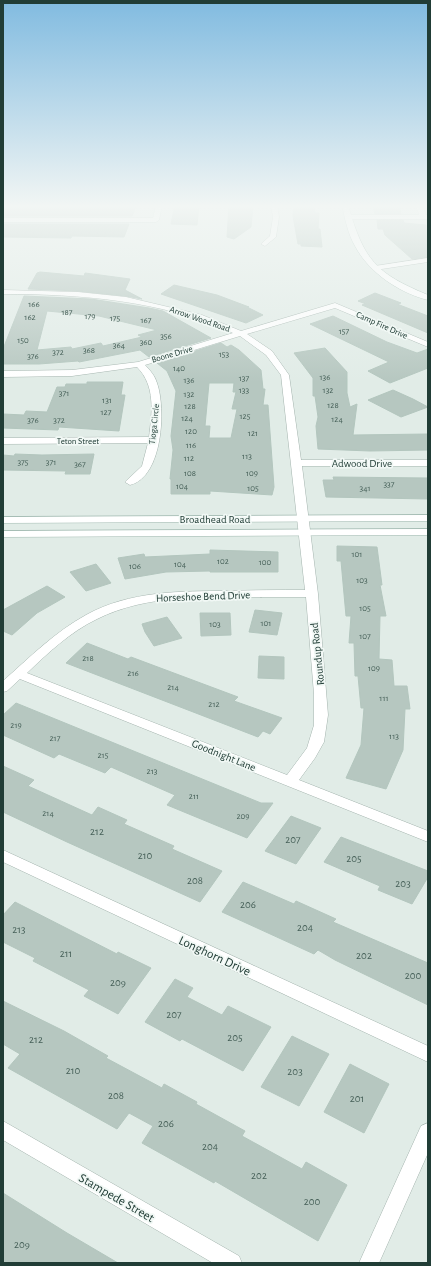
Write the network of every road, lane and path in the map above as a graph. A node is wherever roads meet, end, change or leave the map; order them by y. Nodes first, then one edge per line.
1 (371, 264) edge
2 (401, 264) edge
3 (375, 268) junction
4 (4, 294) edge
5 (428, 298) edge
6 (336, 305) joint
7 (241, 334) junction
8 (428, 345) edge
9 (139, 364) junction
10 (3, 374) edge
11 (153, 440) junction
12 (3, 441) edge
13 (296, 463) junction
14 (428, 463) edge
15 (130, 482) dead end
16 (304, 518) junction
17 (428, 518) edge
18 (3, 520) edge
19 (428, 532) edge
20 (305, 533) junction
21 (3, 534) edge
22 (312, 594) junction
23 (19, 674) junction
24 (3, 688) edge
25 (290, 781) junction
26 (428, 837) edge
27 (3, 856) edge
28 (428, 1054) edge
29 (3, 1130) edge
30 (428, 1132) edge
31 (232, 1263) edge
32 (369, 1263) edge

1 - 3 street
2 - 3 street
3 - 5 street
4 - 7 street, Arrow Wood Road
6 - 7 street, Boone Drive
6 - 8 street, Camp Fire Drive
7 - 9 street, Boone Drive
7 - 13 street, Arrow Wood Road
9 - 10 street, Boone Drive
9 - 11 street, Tioga Circle
11 - 12 street, Teton Street
11 - 15 street, Tioga Circle
13 - 14 street, Adwood Drive
13 - 16 street, Arrow Wood Road
16 - 17 street, Broadhead Road
16 - 18 street, Broadhead Road
16 - 20 street, Roundup Road
19 - 20 street, Broadhead Road
20 - 21 street, Broadhead Road
20 - 22 street, Roundup Road
22 - 23 street, Horseshoe Bend Drive
22 - 25 street, Roundup Road
23 - 24 street, Horseshoe Bend Drive
23 - 25 street, Goodnight Lane
25 - 26 street, Goodnight Lane
27 - 28 street, Longhorn Drive
29 - 31 street, Stampede Street
30 - 32 street

